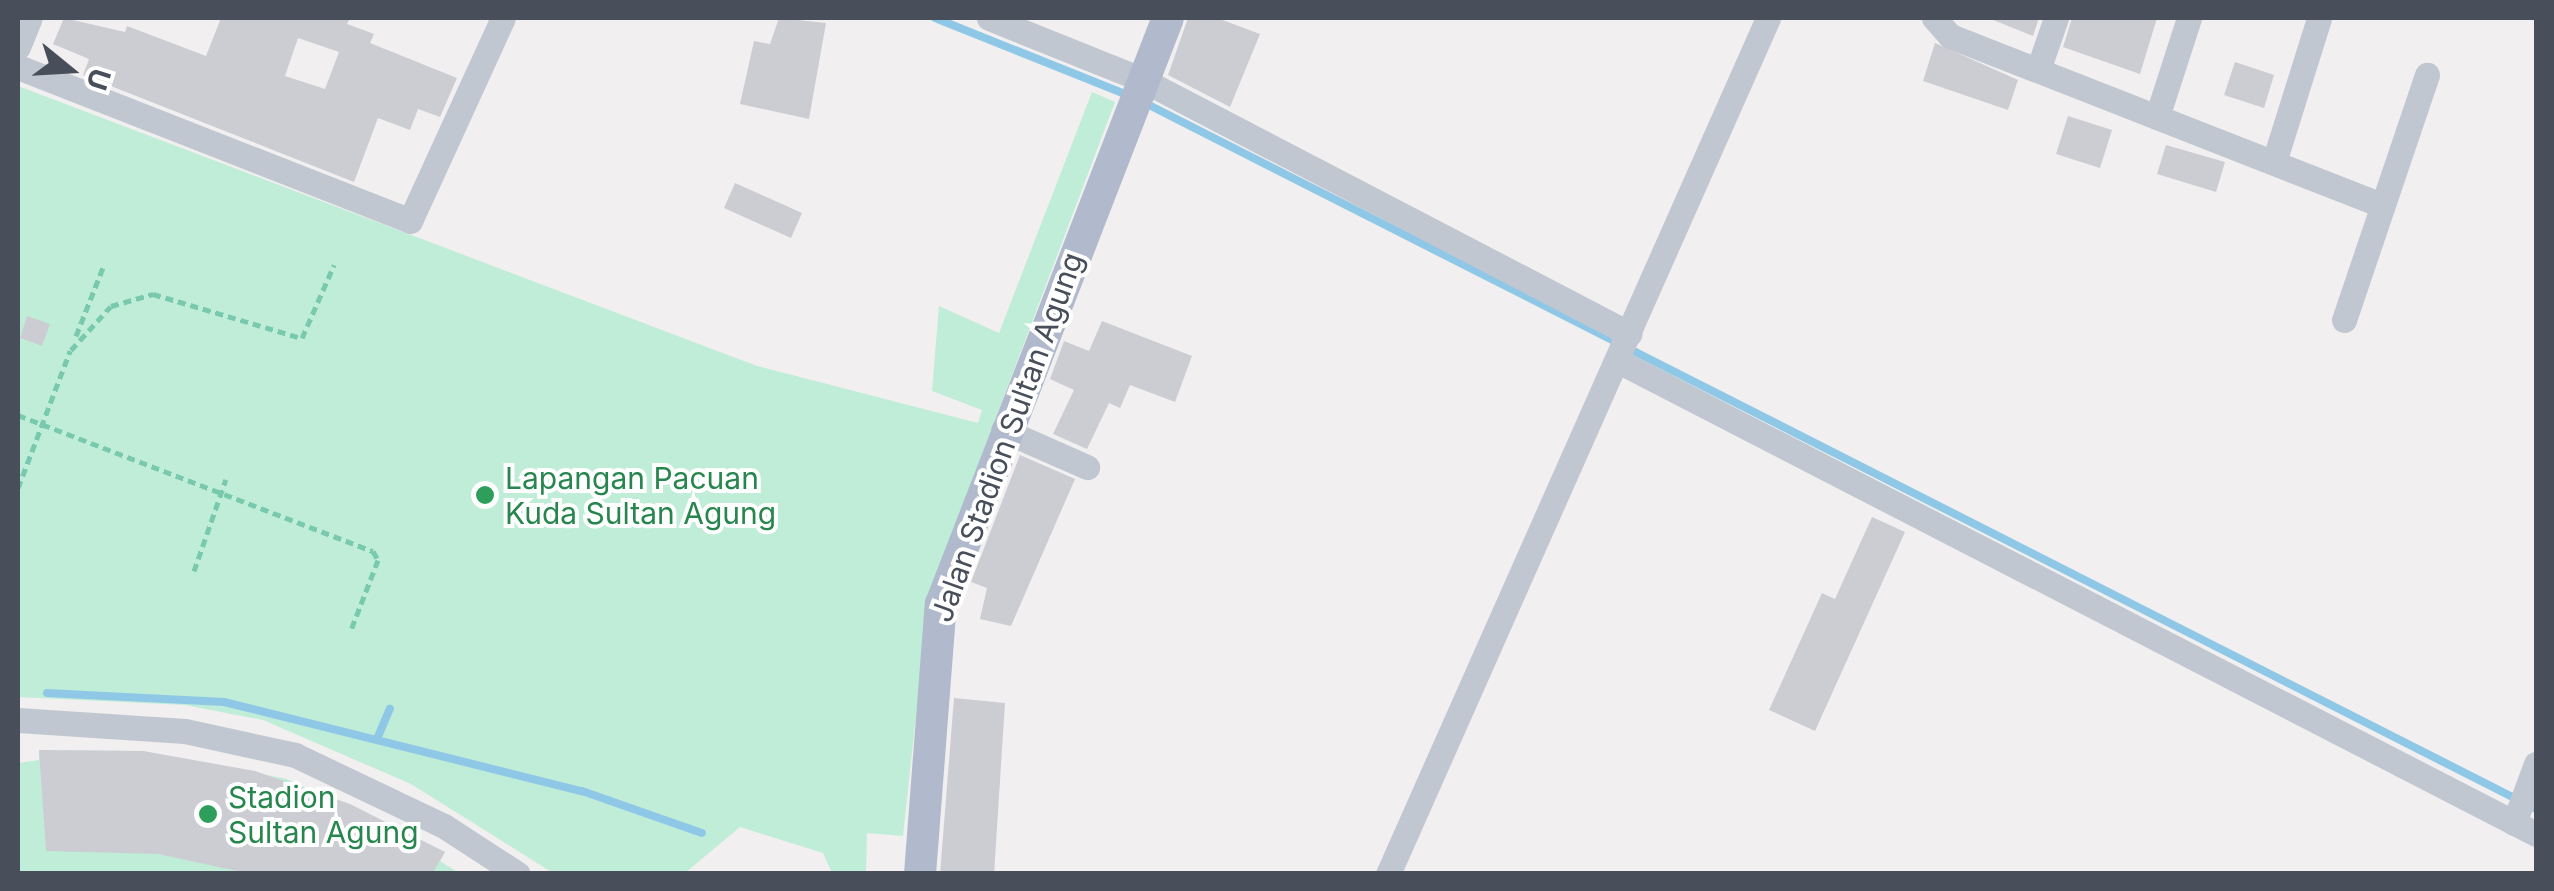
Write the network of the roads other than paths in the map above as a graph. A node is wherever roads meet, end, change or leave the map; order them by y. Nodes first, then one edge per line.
1 (30, 18) edge
2 (503, 18) edge
3 (989, 18) edge
4 (1168, 18) edge
5 (1768, 18) edge
6 (1934, 18) edge
7 (2056, 18) edge
8 (2188, 18) edge
9 (2319, 18) edge
10 (18, 47) edge
11 (18, 67) edge
12 (2038, 70) junction
13 (2427, 75) dead end
14 (1136, 92) junction
15 (2157, 117) junction
16 (2274, 162) junction
17 (2379, 204) junction
18 (2344, 320) dead end
19 (1624, 347) junction
20 (1004, 430) junction
21 (1088, 468) dead end
22 (18, 720) edge
23 (2533, 774) edge
24 (2523, 823) edge
25 (518, 874) edge
26 (920, 874) edge
27 (1388, 874) edge

1 - 10 street
2 - 11 street
3 - 14 street
4 - 14 main road, Jalan Stadion Sultan Agung
5 - 19 street
6 - 12 street
7 - 12 street
8 - 15 street
9 - 16 street
12 - 15 street
13 - 17 street
14 - 19 street
14 - 20 main road, Jalan Stadion Sultan Agung
15 - 16 street
16 - 17 street
17 - 18 street
19 - 24 street
19 - 27 street
20 - 21 street
20 - 26 main road, Jalan Stadion Sultan Agung
22 - 25 street
23 - 24 street

